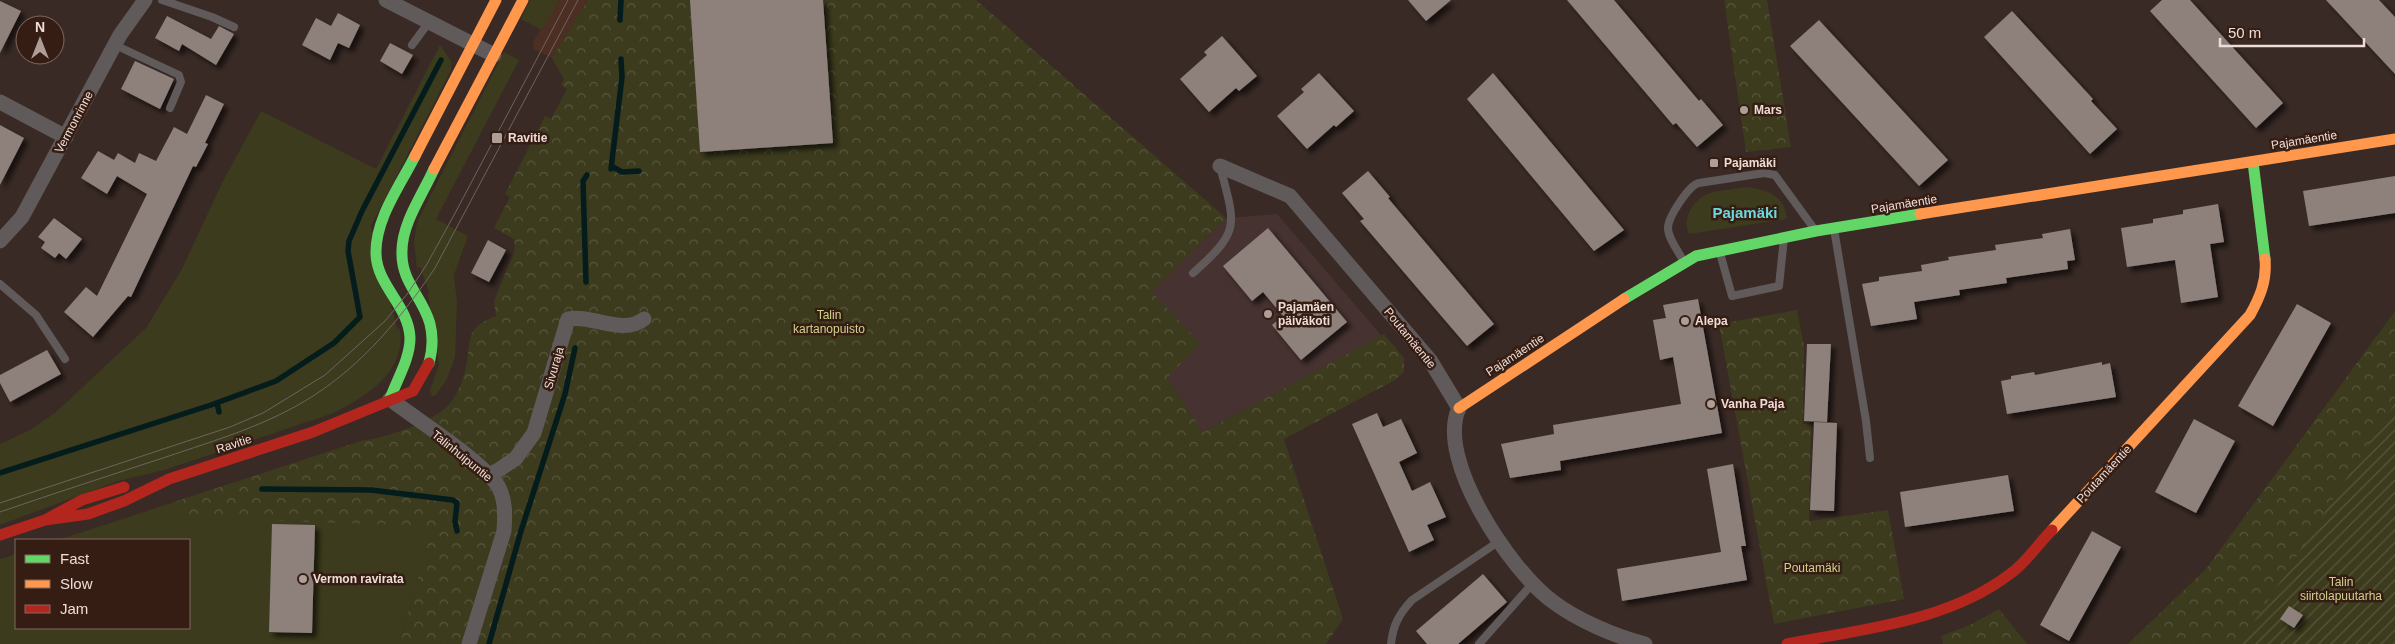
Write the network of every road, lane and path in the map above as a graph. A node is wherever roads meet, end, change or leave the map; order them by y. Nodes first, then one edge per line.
1 (144, 0) edge
2 (162, 0) edge
3 (386, 0) edge
4 (496, 0) edge
5 (523, 0) edge
6 (429, 22) junction
7 (234, 28) dead end
8 (472, 44) junction
9 (115, 45) junction
10 (412, 45) dead end
11 (494, 55) junction
12 (0, 102) edge
13 (170, 108) dead end
14 (66, 137) junction
15 (2395, 139) edge
16 (2254, 162) junction
17 (1220, 166) joint
18 (1834, 229) junction
19 (1816, 231) junction
20 (1784, 238) junction
21 (0, 241) edge
22 (1720, 251) junction
23 (1684, 262) junction
24 (1193, 273) dead end
25 (0, 284) edge
26 (644, 318) dead end
27 (65, 359) dead end
28 (390, 399) junction
29 (1459, 408) junction
30 (1870, 458) dead end
31 (490, 476) junction
32 (0, 535) edge
33 (1498, 542) junction
34 (1533, 583) junction
35 (469, 644) edge
36 (1391, 644) edge
37 (1479, 644) edge
38 (1645, 644) edge
39 (1787, 644) edge

1 - 9 street, Vermonrinne
2 - 7 lane
3 - 6 street
4 - 8 street
5 - 11 street, Ravitie
6 - 8 street
6 - 10 lane
8 - 11 street
8 - 28 street
9 - 13 lane
9 - 14 street, Vermonrinne
11 - 28 street, Ravitie
12 - 14 street
14 - 21 street, Vermonrinne
15 - 16 street, Pajamäentie
16 - 18 street, Pajamäentie
16 - 39 street, Poutamäentie
17 - 24 lane
17 - 29 street, Poutamäentie
18 - 19 street, Pajamäentie
18 - 30 lane
19 - 20 street, Pajamäentie
19 - 23 lane
20 - 22 street, Pajamäentie
20 - 22 lane
22 - 23 street, Pajamäentie
23 - 29 street, Pajamäentie
25 - 27 lane
26 - 31 street, Sivuraja
28 - 31 street, Talinhuipuntie
28 - 32 street, Ravitie
29 - 33 street
31 - 35 street, Talinhuipuntie
33 - 34 street
33 - 36 lane
34 - 37 lane
34 - 38 street

